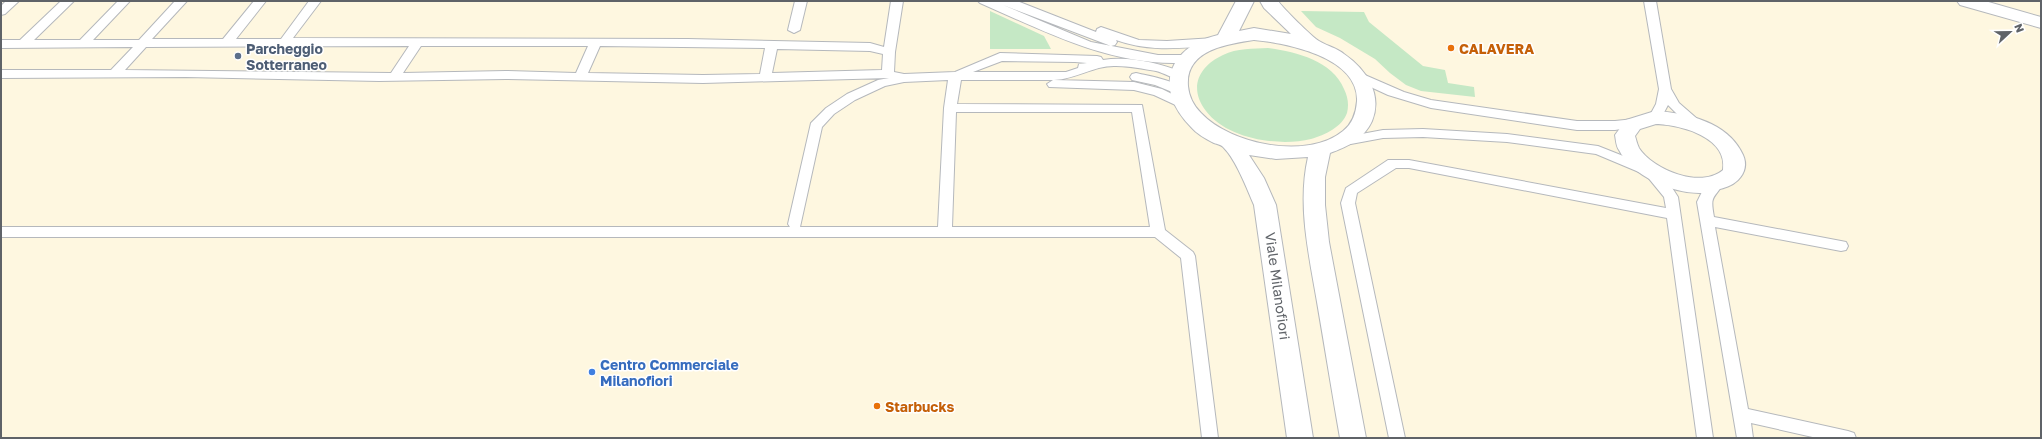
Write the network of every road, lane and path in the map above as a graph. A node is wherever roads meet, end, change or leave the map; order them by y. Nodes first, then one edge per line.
1 (13, 1) edge
2 (68, 1) edge
3 (124, 1) edge
4 (181, 1) edge
5 (260, 1) edge
6 (315, 1) edge
7 (801, 1) edge
8 (897, 1) edge
9 (984, 1) edge
10 (996, 1) edge
11 (1031, 1) edge
12 (1245, 1) edge
13 (1269, 1) edge
14 (1650, 1) edge
15 (1966, 1) edge
16 (1, 12) edge
17 (2041, 23) edge
18 (794, 30) dead end
19 (84, 42) junction
20 (143, 42) junction
21 (227, 42) junction
22 (284, 42) junction
23 (418, 42) junction
24 (24, 43) junction
25 (1, 44) edge
26 (595, 44) junction
27 (1312, 44) junction
28 (772, 45) junction
29 (889, 52) junction
30 (1116, 62) junction
31 (1195, 65) junction
32 (114, 73) junction
33 (1, 74) edge
34 (888, 74) junction
35 (395, 76) junction
36 (581, 76) junction
37 (955, 76) junction
38 (1358, 76) junction
39 (765, 78) junction
40 (904, 78) junction
41 (1666, 89) junction
42 (950, 108) junction
43 (1655, 117) junction
44 (1634, 123) junction
45 (1697, 126) junction
46 (1231, 142) junction
47 (1330, 146) junction
48 (1651, 172) junction
49 (1718, 183) junction
50 (1673, 214) junction
51 (1708, 221) junction
52 (795, 224) dead end
53 (1, 232) edge
54 (945, 232) junction
55 (1158, 232) junction
56 (1841, 246) dead end
57 (1741, 414) junction
58 (1210, 438) edge
59 (1300, 438) edge
60 (1353, 438) edge
61 (1397, 438) edge
62 (1705, 438) edge
63 (1745, 438) edge
64 (1848, 438) edge

1 - 16 lane
2 - 24 lane
3 - 19 lane
4 - 20 lane
5 - 21 lane
6 - 22 lane
7 - 18 lane
8 - 29 lane
9 - 31 lane
10 - 31 lane
11 - 31 lane
12 - 31 street
13 - 27 street
14 - 41 lane
15 - 17 street
19 - 20 lane
19 - 24 lane
20 - 21 lane
20 - 32 lane
21 - 22 lane
22 - 23 lane
23 - 26 lane
23 - 35 lane
24 - 25 lane
26 - 28 lane
26 - 36 lane
27 - 31 street
27 - 38 street
28 - 29 lane
28 - 39 lane
29 - 34 lane
30 - 31 lane
30 - 37 lane
30 - 37 lane
31 - 37 lane
31 - 46 street
32 - 33 lane
32 - 35 lane
34 - 39 lane
34 - 40 lane
35 - 36 lane
36 - 39 lane
37 - 40 lane
37 - 42 lane
38 - 44 lane
38 - 47 street
40 - 52 lane
41 - 43 lane
41 - 45 lane
42 - 54 lane
42 - 55 lane
43 - 44 street
43 - 45 street
44 - 48 street
45 - 49 street
46 - 47 street
46 - 59 street, Viale Milanofiori
47 - 48 lane
47 - 60 street
48 - 49 street
48 - 50 lane
49 - 51 lane
50 - 61 lane
50 - 62 lane
51 - 56 lane
51 - 57 lane
53 - 54 lane
54 - 55 lane
55 - 58 lane
57 - 63 lane
57 - 64 lane

